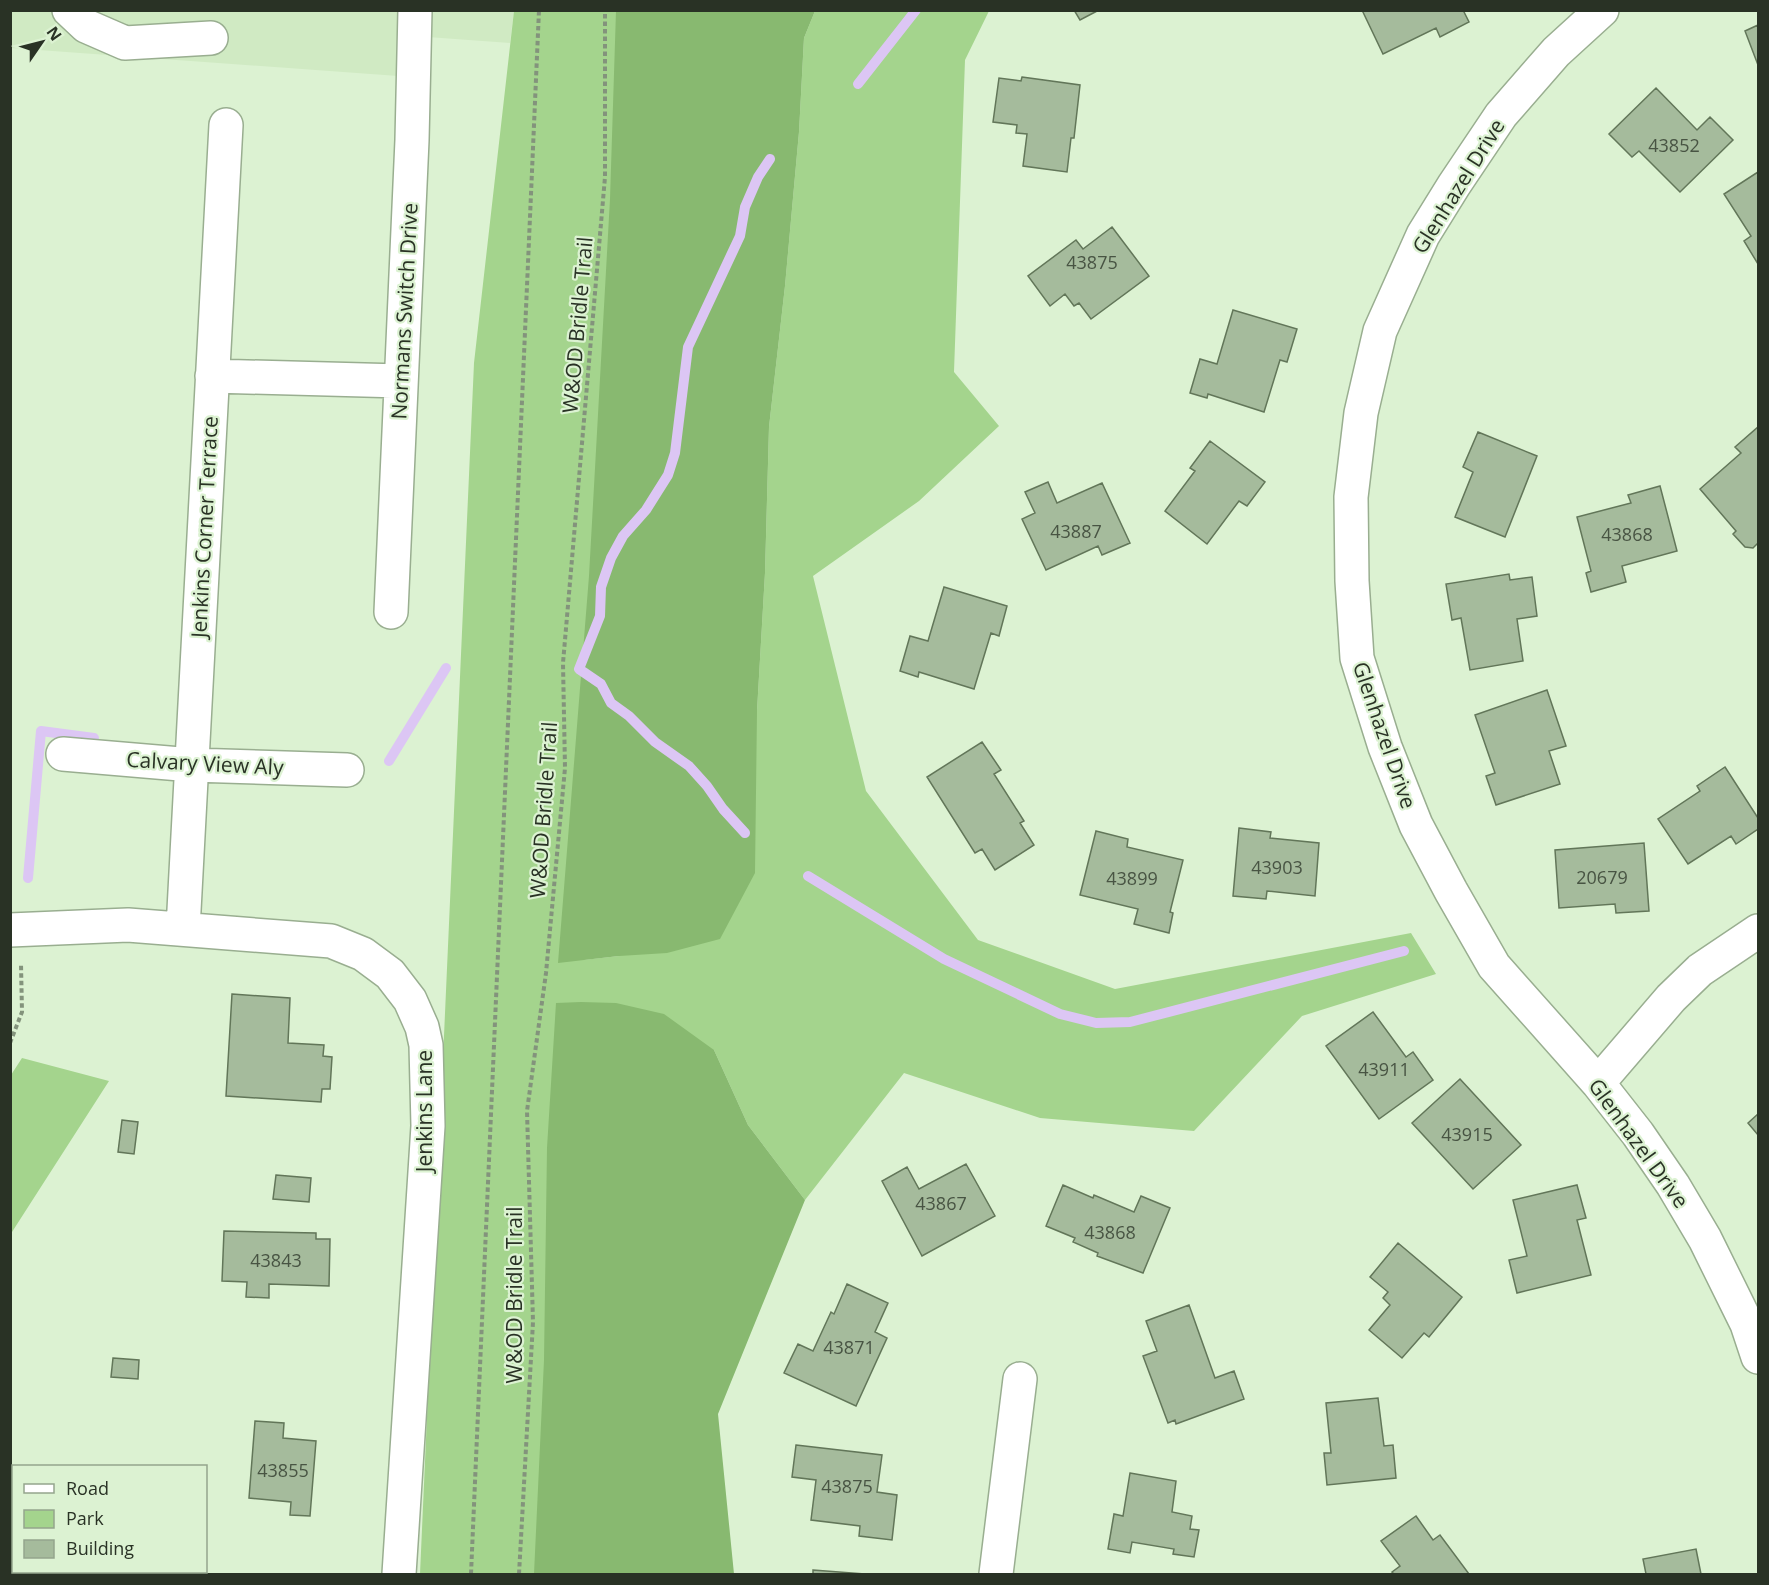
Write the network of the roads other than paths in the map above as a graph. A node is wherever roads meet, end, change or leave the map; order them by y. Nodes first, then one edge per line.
1 (69, 10) edge
2 (415, 10) edge
3 (1602, 10) edge
4 (211, 38) dead end
5 (226, 125) dead end
6 (212, 376) junction
7 (401, 381) junction
8 (391, 612) dead end
9 (63, 754) dead end
10 (192, 765) junction
11 (347, 770) dead end
12 (183, 929) junction
13 (15, 931) edge
14 (1758, 931) edge
15 (1598, 1083) junction
16 (1758, 1358) edge
17 (1020, 1379) dead end
18 (399, 1575) edge
19 (996, 1575) edge

1 - 4 street
2 - 7 street, Normans Switch Drive
3 - 15 street, Glenhazel Drive
5 - 6 street, Jenkins Corner Terrace
6 - 7 street
6 - 10 street, Jenkins Corner Terrace
7 - 8 street, Normans Switch Drive
9 - 10 street, Calvary View Aly
10 - 11 street, Calvary View Aly
10 - 12 street, Jenkins Corner Terrace
12 - 13 street, Jenkins Lane
12 - 18 street, Jenkins Lane
14 - 15 street
15 - 16 street, Glenhazel Drive
17 - 19 street

